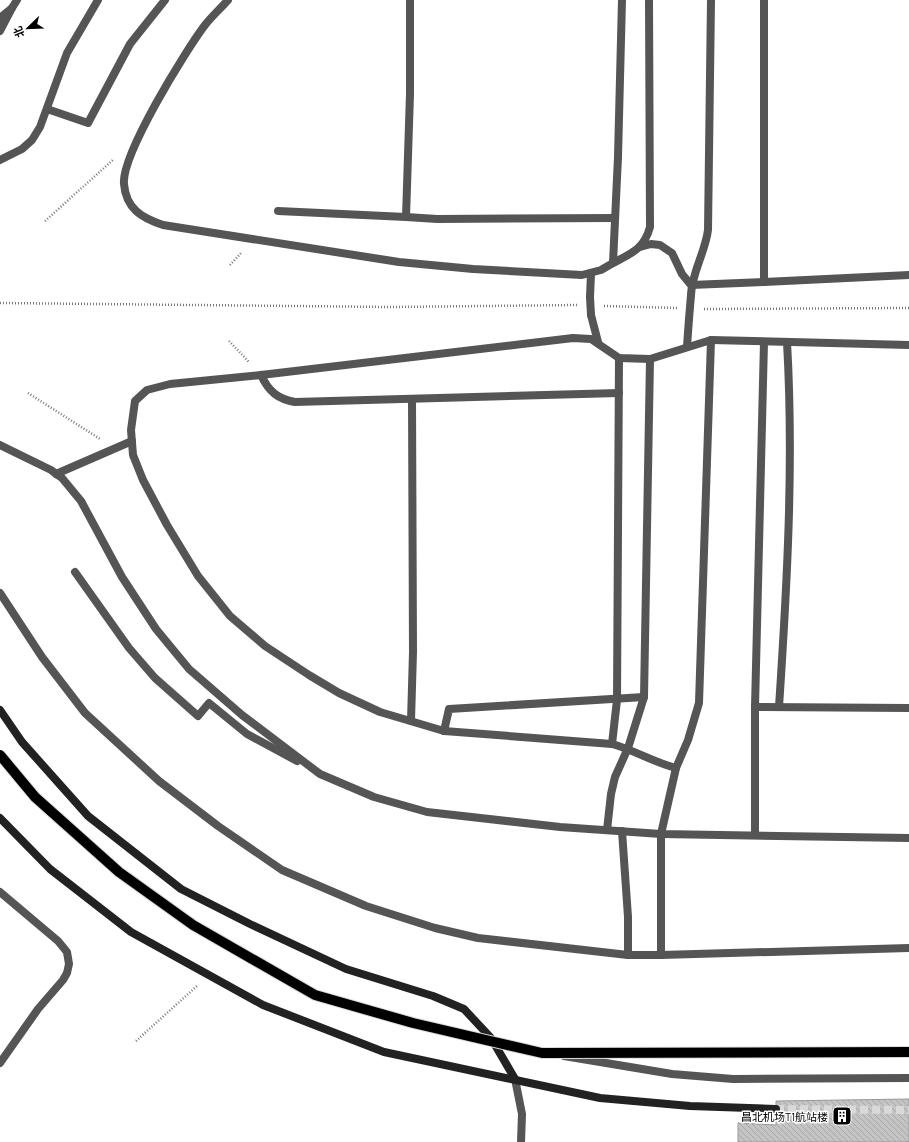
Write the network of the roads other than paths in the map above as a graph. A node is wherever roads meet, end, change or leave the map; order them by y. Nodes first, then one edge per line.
1 (17, 0) edge
2 (98, 0) edge
3 (165, 0) edge
4 (228, 0) edge
5 (410, 0) edge
6 (622, 0) edge
7 (649, 0) edge
8 (711, 0) edge
9 (764, 0) edge
10 (12, 8) junction
11 (0, 18) edge
12 (0, 31) edge
13 (47, 109) junction
14 (0, 160) edge
15 (278, 211) dead end
16 (406, 217) junction
17 (614, 218) junction
18 (640, 247) junction
19 (613, 264) junction
20 (591, 274) junction
21 (909, 275) edge
22 (764, 282) junction
23 (691, 286) junction
24 (710, 340) junction
25 (598, 342) junction
26 (764, 342) junction
27 (787, 342) junction
28 (909, 345) edge
29 (687, 346) junction
30 (620, 358) junction
31 (650, 358) junction
32 (261, 375) junction
33 (619, 393) junction
34 (412, 399) junction
35 (132, 441) junction
36 (0, 445) edge
37 (56, 474) junction
38 (75, 572) dead end
39 (0, 593) edge
40 (644, 697) junction
41 (616, 700) junction
42 (755, 707) junction
43 (779, 707) junction
44 (909, 708) edge
45 (0, 710) edge
46 (411, 721) junction
47 (444, 732) junction
48 (612, 744) junction
49 (628, 748) junction
50 (0, 755) edge
51 (676, 768) junction
52 (320, 774) junction
53 (0, 818) edge
54 (607, 830) junction
55 (622, 831) junction
56 (661, 834) junction
57 (755, 834) junction
58 (909, 838) edge
59 (0, 892) edge
60 (909, 948) edge
61 (628, 954) junction
62 (661, 956) junction
63 (909, 1052) edge
64 (542, 1053) junction
65 (0, 1063) edge
66 (909, 1078) edge
67 (515, 1079) junction
68 (776, 1109) tunnel mouth
69 (521, 1142) edge

1 - 10 lane
2 - 13 lane
3 - 13 lane
4 - 20 lane
5 - 16 lane
6 - 17 lane
7 - 18 lane
8 - 23 lane
9 - 22 lane
10 - 11 lane
10 - 12 lane
13 - 14 lane
15 - 16 lane
16 - 17 lane
17 - 19 lane
18 - 19 lane
18 - 23 lane
19 - 20 lane
20 - 25 lane, bridge
21 - 22 lane
22 - 23 lane
23 - 29 lane, bridge
24 - 26 lane
24 - 29 lane
24 - 51 lane
25 - 30 lane
25 - 32 lane
26 - 27 lane
26 - 42 lane
27 - 28 lane
27 - 43 lane
29 - 31 lane
30 - 31 lane
30 - 33 lane
31 - 40 lane
32 - 34 lane
32 - 35 lane
33 - 34 lane
33 - 41 lane
34 - 46 lane
35 - 37 lane
35 - 46 lane
36 - 37 lane
37 - 52 lane
38 - 52 lane
39 - 61 lane
40 - 41 lane
40 - 49 lane
41 - 47 lane
41 - 48 lane
42 - 43 lane
42 - 57 lane
43 - 44 lane
45 - 67 main road
46 - 47 lane
47 - 48 lane
48 - 49 lane
49 - 51 lane
49 - 54 lane
50 - 64 main road, bridge
51 - 56 lane
52 - 54 lane
53 - 67 main road
54 - 55 lane
55 - 56 lane
55 - 61 lane
56 - 57 lane
56 - 62 lane
57 - 58 lane
59 - 65 lane
60 - 62 lane
61 - 62 lane
63 - 64 main road, bridge
64 - 66 lane, bridge
67 - 68 main road
67 - 69 lane

